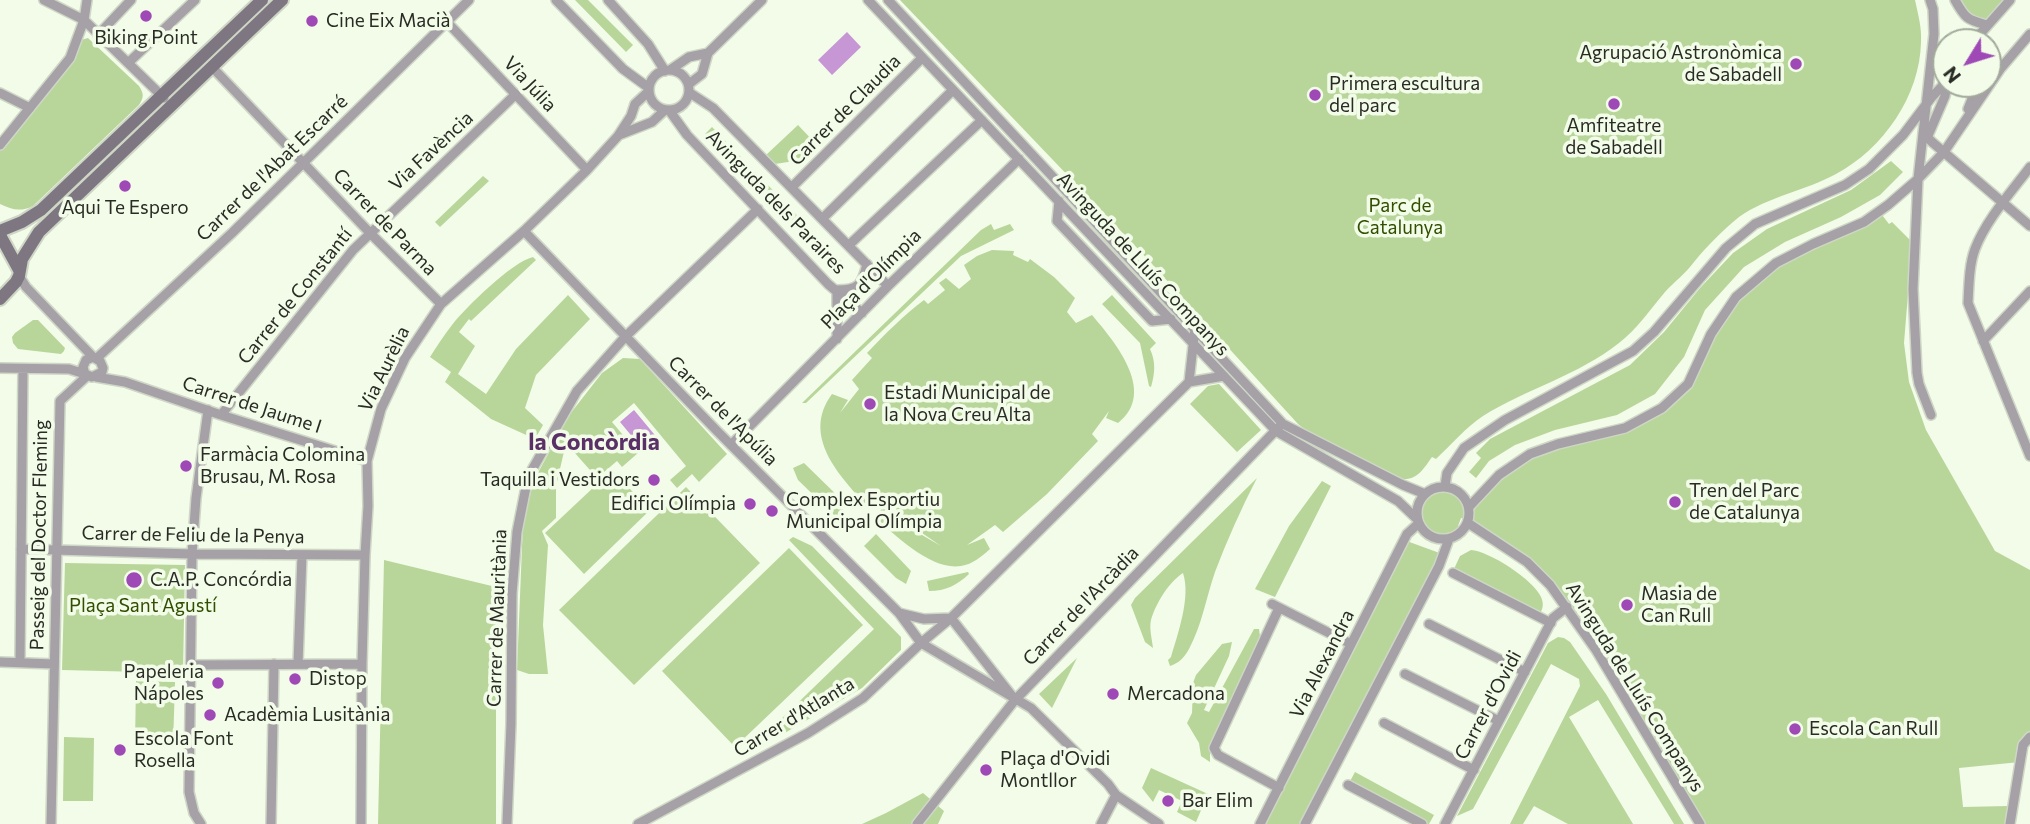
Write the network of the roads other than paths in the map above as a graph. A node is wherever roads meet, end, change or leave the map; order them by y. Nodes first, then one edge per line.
1 (44, 0) edge
2 (88, 0) edge
3 (131, 0) edge
4 (195, 0) edge
5 (262, 0) edge
6 (282, 0) edge
7 (469, 0) edge
8 (556, 0) edge
9 (608, 0) edge
10 (762, 0) edge
11 (868, 0) edge
12 (888, 0) edge
13 (1930, 0) edge
14 (1955, 0) edge
15 (2010, 0) edge
16 (1964, 16) junction
17 (84, 20) junction
18 (447, 22) junction
19 (1987, 25) junction
20 (1969, 28) edge
21 (1985, 28) edge
22 (2030, 34) edge
23 (98, 35) junction
24 (708, 53) junction
25 (922, 58) junction
26 (128, 63) junction
27 (212, 67) junction
28 (667, 71) junction
29 (649, 89) junction
30 (689, 89) junction
31 (953, 90) junction
32 (0, 93) edge
33 (516, 94) junction
34 (162, 96) junction
35 (1932, 97) edge
36 (1944, 98) edge
37 (1972, 98) edge
38 (173, 104) junction
39 (1925, 107) junction
40 (30, 108) junction
41 (667, 110) junction
42 (982, 120) junction
43 (1962, 123) junction
44 (1923, 125) junction
45 (618, 136) junction
46 (1927, 137) junction
47 (0, 145) edge
48 (1921, 151) junction
49 (1944, 152) junction
50 (1020, 159) junction
51 (304, 163) junction
52 (1045, 166) junction
53 (2030, 167) edge
54 (587, 170) junction
55 (1918, 179) junction
56 (792, 187) junction
57 (1059, 201) junction
58 (2004, 203) junction
59 (758, 209) junction
60 (823, 218) junction
61 (2030, 226) edge
62 (524, 231) junction
63 (0, 233) edge
64 (370, 233) junction
65 (849, 245) junction
66 (867, 264) junction
67 (19, 273) junction
68 (888, 286) junction
69 (837, 290) junction
70 (2030, 291) edge
71 (0, 299) edge
72 (441, 304) junction
73 (862, 313) junction
74 (1171, 319) junction
75 (1195, 328) junction
76 (625, 337) junction
77 (1981, 337) junction
78 (837, 339) junction
79 (1193, 343) junction
80 (98, 360) junction
81 (84, 363) junction
82 (0, 368) edge
83 (69, 369) junction
84 (23, 370) junction
85 (89, 376) junction
86 (1224, 376) junction
87 (125, 382) junction
88 (1189, 382) junction
89 (208, 410) junction
90 (221, 415) junction
91 (1931, 415) dead end
92 (1280, 427) junction
93 (732, 445) junction
94 (2030, 456) edge
95 (367, 461) junction
96 (1445, 486) junction
97 (1425, 494) junction
98 (1469, 507) junction
99 (1419, 522) junction
100 (1468, 523) junction
101 (1450, 538) junction
102 (21, 549) junction
103 (56, 551) junction
104 (192, 554) junction
105 (302, 555) junction
106 (365, 555) junction
107 (1452, 573) dead end
108 (1567, 607) junction
109 (899, 613) junction
110 (951, 618) junction
111 (1551, 623) junction
112 (1429, 624) dead end
113 (921, 643) junction
114 (1351, 644) junction
115 (0, 662) edge
116 (20, 663) junction
117 (54, 664) junction
118 (274, 664) junction
119 (298, 664) junction
120 (362, 664) junction
121 (191, 665) junction
122 (1525, 672) junction
123 (1405, 674) dead end
124 (1015, 700) junction
125 (1499, 721) junction
126 (1384, 723) dead end
127 (2030, 737) edge
128 (1474, 770) junction
129 (1348, 785) dead end
130 (1279, 788) junction
131 (1116, 795) junction
132 (1448, 823) edge
133 (1699, 823) edge
134 (51, 824) edge
135 (201, 824) edge
136 (271, 824) edge
137 (361, 824) edge
138 (507, 824) edge
139 (638, 824) edge
140 (917, 824) edge
141 (1101, 824) edge
142 (1159, 824) edge
143 (1260, 824) edge
144 (1305, 824) edge
145 (1422, 824) edge
146 (2010, 824) edge

1 - 17 street
2 - 17 street
3 - 23 street
4 - 26 street
5 - 34 main road
6 - 27 main road
7 - 18 street, Carrer de l'Abat Escarré
8 - 29 street
9 - 28 street
10 - 24 street
11 - 25 street, Avinguda de Lluís Companys
12 - 52 street, Avinguda de Lluís Companys
13 - 39 street
14 - 16 street
15 - 19 street
16 - 19 street
16 - 20 street
17 - 23 street
17 - 40 street
18 - 33 street, Via Júlia
18 - 51 street, Carrer de l'Abat Escarré
19 - 21 street
22 - 43 street
23 - 26 street
24 - 28 street
24 - 30 street
25 - 31 street, Avinguda de Lluís Companys
25 - 56 street, Carrer de Claudia
26 - 34 street
27 - 38 main road
27 - 51 street, Carrer de Parma
28 - 29 street
28 - 30 street
29 - 41 street
29 - 45 street, Via Aurèlia
30 - 41 street
30 - 56 street, Avinguda dels Paraires
31 - 42 street, Avinguda de Lluís Companys
31 - 60 street
32 - 40 street
33 - 54 street, Via Júlia
33 - 64 street, Via Favència
34 - 38 street
34 - 63 main road
35 - 39 street
36 - 46 street
37 - 43 street
38 - 67 main road
39 - 44 street
39 - 96 street
40 - 47 street
41 - 45 street, Via Aurèlia
41 - 59 street, Avinguda dels Paraires
42 - 50 street, Avinguda de Lluís Companys
42 - 65 street
43 - 49 street
44 - 46 street
44 - 48 street
45 - 54 street, Via Aurèlia
46 - 48 street
46 - 49 street
48 - 55 street
49 - 55 street
49 - 58 street
50 - 52 street
50 - 57 street, Avinguda de Lluís Companys
50 - 68 street, Plaça d'Olímpia
51 - 64 street, Carrer de Parma
51 - 80 street, Carrer de l'Abat Escarré
52 - 75 street, Avinguda de Lluís Companys
53 - 58 street
54 - 62 street, Via Aurèlia
55 - 91 street
55 - 98 street
56 - 60 street, Avinguda dels Paraires
57 - 74 street, Avinguda de Lluís Companys
57 - 74 street
58 - 61 street
58 - 77 street
59 - 69 street, Avinguda dels Paraires
59 - 76 street, Carrer de Mauritània
60 - 65 street, Avinguda dels Paraires
62 - 72 street, Via Aurèlia
62 - 76 street, Carrer de l'Apúlia
63 - 67 main road
64 - 72 street, Carrer de Parma
64 - 90 street, Carrer de Constantí
65 - 66 street, Avinguda dels Paraires
66 - 68 street, Avinguda dels Paraires
66 - 69 street
67 - 71 main road
67 - 80 street, Carrer de Jaume I
68 - 73 street, Plaça d'Olímpia
69 - 73 street, Avinguda dels Paraires
69 - 78 street
70 - 77 street
72 - 95 street, Via Aurèlia
73 - 78 street, Plaça d'Olímpia
74 - 79 street, Avinguda de Lluís Companys
75 - 79 street
75 - 92 street, Avinguda de Lluís Companys
76 - 93 street, Carrer de l'Apúlia
76 - 138 street, Carrer de Mauritània
77 - 94 street
78 - 93 street, Plaça d'Olímpia
79 - 86 street, Avinguda de Lluís Companys
79 - 88 street
80 - 81 street, Carrer de Jaume I
80 - 85 street
80 - 87 street, Carrer de Jaume I
81 - 83 street, Carrer de Jaume I
81 - 85 street
82 - 84 street, Carrer de Jaume I
83 - 84 street, Carrer de Jaume I
83 - 85 street, Carrer de Jaume I
84 - 102 street, Passeig del Doctor Fleming
85 - 87 street, Carrer de Jaume I
85 - 103 street, Passeig del Doctor Fleming
86 - 88 street
86 - 92 street, Avinguda de Lluís Companys
87 - 89 street, Carrer de Jaume I
88 - 110 street
89 - 90 street, Carrer de Jaume I
89 - 104 street
90 - 95 street, Carrer de Jaume I
92 - 97 street, Avinguda de Lluís Companys
92 - 99 street, Avinguda de Lluís Companys
92 - 124 street, Carrer de l'Arcàdia
93 - 109 street, Carrer de l'Apúlia
95 - 106 street, Via Aurèlia
96 - 97 street
96 - 98 street
97 - 99 street
98 - 100 street
99 - 101 street
99 - 114 street, Via Alexandra
100 - 101 street
100 - 108 street, Avinguda de Lluís Companys
101 - 144 street
102 - 103 street, Carrer de Feliu de la Penya
102 - 116 street, Passeig del Doctor Fleming
103 - 104 street, Carrer de Feliu de la Penya
103 - 117 street, Passeig del Doctor Fleming
104 - 105 street, Carrer de Feliu de la Penya
104 - 121 street
105 - 106 street, Carrer de Feliu de la Penya
105 - 119 street
106 - 120 street, Via Aurèlia
107 - 111 street
108 - 111 street, Carrer d'Ovidi
108 - 133 street, Avinguda de Lluís Companys
109 - 110 street
109 - 113 street, Carrer de l'Apúlia
110 - 113 street, Carrer d'Atlanta
110 - 124 street
111 - 122 street, Carrer d'Ovidi
112 - 122 street
113 - 124 street
113 - 139 street, Carrer d'Atlanta
114 - 130 street, Via Alexandra
114 - 130 street
115 - 116 street
116 - 117 street
117 - 134 street, Passeig del Doctor Fleming
118 - 119 street
118 - 121 street
118 - 136 street
119 - 120 street
120 - 137 street, Via Aurèlia
121 - 135 street
122 - 125 street, Carrer d'Ovidi
123 - 125 street
124 - 131 street
124 - 140 street, Carrer de l'Arcàdia
125 - 128 street, Carrer d'Ovidi
126 - 128 street
127 - 146 street
128 - 132 street, Carrer d'Ovidi
129 - 145 street
130 - 143 street, Via Alexandra
131 - 141 street
131 - 142 street

